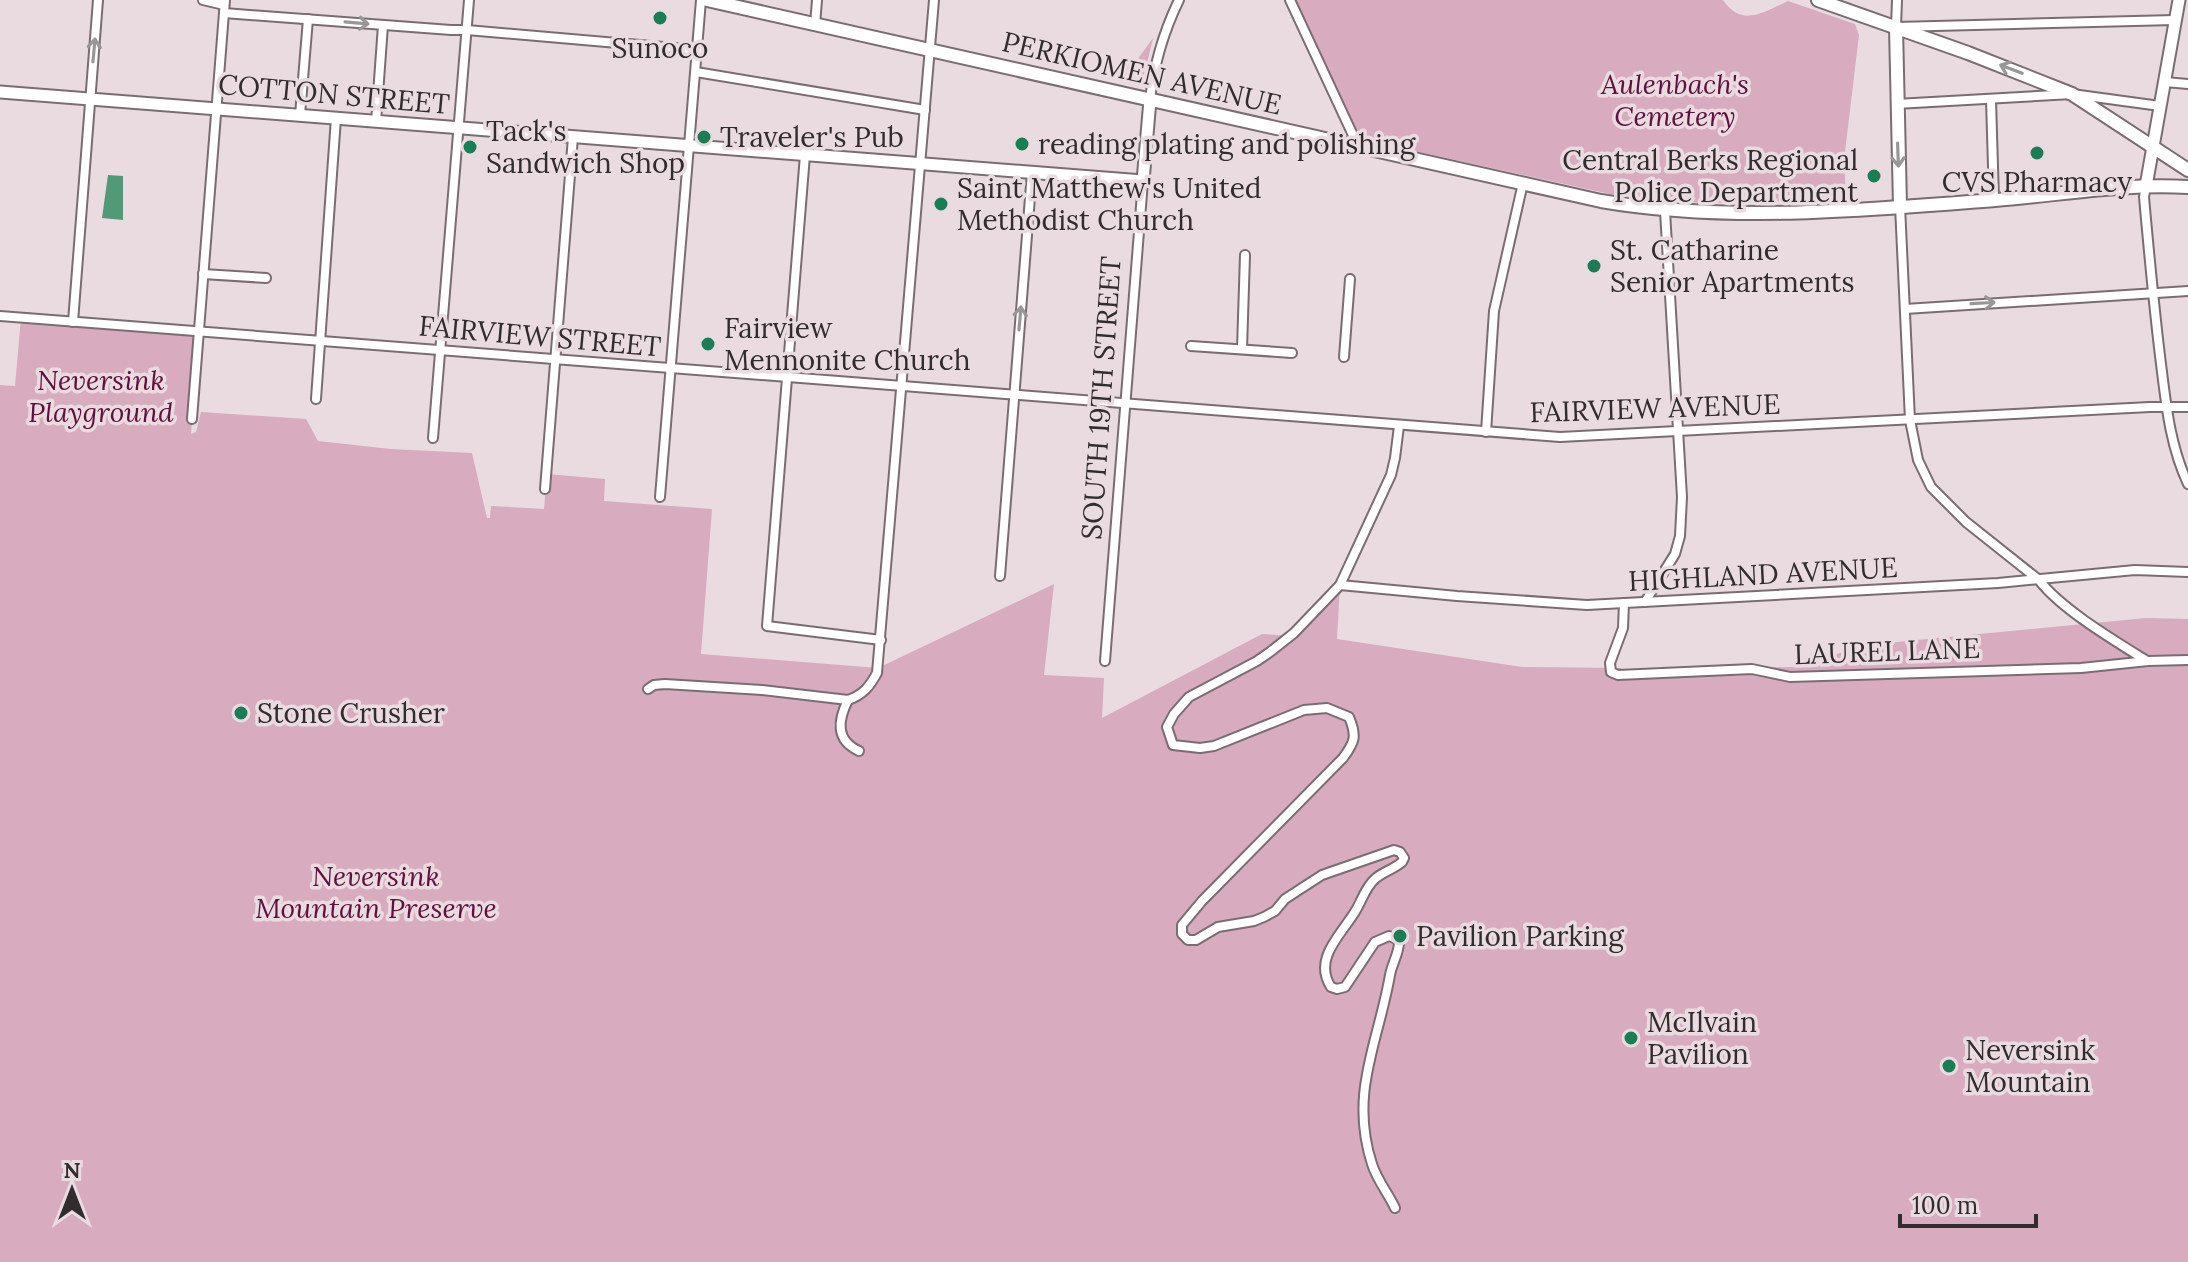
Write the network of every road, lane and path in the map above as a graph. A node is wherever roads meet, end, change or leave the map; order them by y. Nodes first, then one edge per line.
1 (98, 0) edge
2 (203, 0) edge
3 (469, 0) edge
4 (704, 0) edge
5 (817, 0) edge
6 (934, 0) edge
7 (1179, 0) edge
8 (1290, 0) edge
9 (1818, 0) edge
10 (1897, 0) edge
11 (2179, 0) edge
12 (224, 6) edge
13 (308, 19) junction
14 (2175, 20) junction
15 (383, 25) junction
16 (815, 25) junction
17 (1896, 27) junction
18 (467, 30) junction
19 (698, 50) junction
20 (929, 50) junction
21 (696, 72) junction
22 (2165, 82) junction
23 (2188, 84) edge
24 (0, 92) edge
25 (2072, 94) junction
26 (89, 99) junction
27 (1150, 100) junction
28 (1991, 100) junction
29 (1896, 104) junction
30 (2160, 106) junction
31 (215, 109) junction
32 (925, 110) junction
33 (300, 115) junction
34 (336, 118) junction
35 (376, 122) junction
36 (459, 128) junction
37 (573, 137) junction
38 (690, 146) junction
39 (1358, 146) junction
40 (2153, 147) junction
41 (805, 155) junction
42 (921, 164) junction
43 (2188, 170) edge
44 (1032, 172) junction
45 (1143, 181) junction
46 (1523, 183) junction
47 (2146, 186) junction
48 (2188, 187) edge
49 (1994, 200) junction
50 (1900, 206) junction
51 (1665, 211) junction
52 (1245, 255) dead end
53 (203, 274) junction
54 (266, 278) dead end
55 (1350, 279) dead end
56 (2188, 291) edge
57 (2153, 293) junction
58 (1905, 309) junction
59 (0, 316) edge
60 (73, 322) junction
61 (198, 332) junction
62 (320, 341) junction
63 (1191, 346) dead end
64 (1242, 349) junction
65 (441, 350) junction
66 (1292, 353) dead end
67 (1344, 357) dead end
68 (556, 359) junction
69 (671, 369) junction
70 (786, 378) junction
71 (902, 387) junction
72 (1014, 396) junction
73 (316, 399) dead end
74 (1125, 404) junction
75 (2167, 407) junction
76 (2188, 407) edge
77 (192, 419) dead end
78 (1910, 420) junction
79 (1399, 426) junction
80 (1486, 432) junction
81 (1678, 432) junction
82 (433, 438) dead end
83 (2187, 482) edge
84 (545, 489) dead end
85 (660, 497) dead end
86 (2188, 572) edge
87 (1000, 576) dead end
88 (2039, 580) junction
89 (1340, 585) junction
90 (1645, 602) junction
91 (1624, 603) junction
92 (881, 640) junction
93 (2188, 660) edge
94 (1105, 661) dead end
95 (2148, 661) junction
96 (648, 689) dead end
97 (852, 698) junction
98 (859, 751) dead end
99 (1395, 1208) dead end

26 -> 1 street
2 - 12 street
3 - 18 street
4 - 16 main road, PERKIOMEN AVENUE
4 - 19 street
5 - 16 street
6 - 20 street
7 - 27 street, SOUTH 19TH STREET
8 - 39 street
9 - 17 main road
10 - 17 street
11 - 14 street
12 - 13 street
12 - 31 street
13 -> 15 street
13 - 33 street
14 - 17 street
14 - 22 street
15 - 18 street
15 - 35 street
16 - 20 main road, PERKIOMEN AVENUE
25 -> 17 main road
17 - 29 main road
18 - 19 street
18 - 36 street
19 - 21 street
20 - 27 main road, PERKIOMEN AVENUE
20 - 32 street
21 - 32 street
21 - 38 street
22 - 23 street
22 - 30 street
24 - 26 street, COTTON STREET
25 - 28 street
25 - 30 street
25 - 40 main road
26 - 31 street, COTTON STREET
26 - 60 street
27 - 39 main road, PERKIOMEN AVENUE
27 - 45 street, SOUTH 19TH STREET
28 - 29 street
28 - 49 street
29 -> 50 main road
30 - 40 street
31 - 33 street, COTTON STREET
31 - 53 street
32 - 42 street
33 - 34 street, COTTON STREET
34 - 35 street, COTTON STREET
34 - 62 street
35 - 36 street, COTTON STREET
36 - 37 street, COTTON STREET
36 - 65 street
37 - 38 street, COTTON STREET
37 - 68 street
38 - 41 street, COTTON STREET
38 - 69 street
39 - 46 main road, PERKIOMEN AVENUE
40 - 43 main road
40 - 47 street
41 - 42 street, COTTON STREET
41 - 70 street
42 - 44 street, COTTON STREET
42 - 71 street
44 - 45 street, COTTON STREET
72 -> 44 street
45 - 74 street, SOUTH 19TH STREET
46 - 51 main road, PERKIOMEN AVENUE
46 - 80 street
47 - 48 main road, PERKIOMEN AVENUE
47 - 49 main road, PERKIOMEN AVENUE
47 - 57 street
49 - 50 main road, PERKIOMEN AVENUE
50 - 51 main road, PERKIOMEN AVENUE
50 - 58 street
51 - 81 street
52 - 64 street
53 - 54 street
53 - 61 street
55 - 67 street
56 - 57 street
58 -> 57 street
57 - 75 street
58 - 78 street
59 - 60 street, FAIRVIEW STREET
60 - 61 street, FAIRVIEW STREET
61 - 62 street, FAIRVIEW STREET
61 - 77 street
62 - 65 street, FAIRVIEW STREET
62 - 73 street
63 - 64 street
64 - 66 street
65 - 68 street, FAIRVIEW STREET
65 - 82 street
68 - 69 street, FAIRVIEW STREET
68 - 84 street
69 - 70 street, FAIRVIEW STREET
69 - 85 street
70 - 71 street, FAIRVIEW STREET
70 - 92 street
71 - 72 street, FAIRVIEW STREET
71 - 92 street
72 - 74 street, FAIRVIEW STREET
72 - 87 street
74 - 79 street, FAIRVIEW AVENUE
74 - 94 street, SOUTH 19TH STREET
75 - 76 street, FAIRVIEW AVENUE
75 - 78 street, FAIRVIEW AVENUE
75 - 83 street
78 - 81 street, FAIRVIEW AVENUE
78 - 88 street
79 - 80 street, FAIRVIEW AVENUE
79 - 89 street
80 - 81 street, FAIRVIEW AVENUE
81 - 90 street
86 - 88 street, HIGHLAND AVENUE
88 - 90 street, HIGHLAND AVENUE
88 - 95 street
89 - 91 street, HIGHLAND AVENUE
89 - 99 street
90 - 91 street, HIGHLAND AVENUE
91 - 95 street, LAUREL LANE
92 - 97 street
93 - 95 street, LAUREL LANE
96 - 97 street
97 - 98 street

